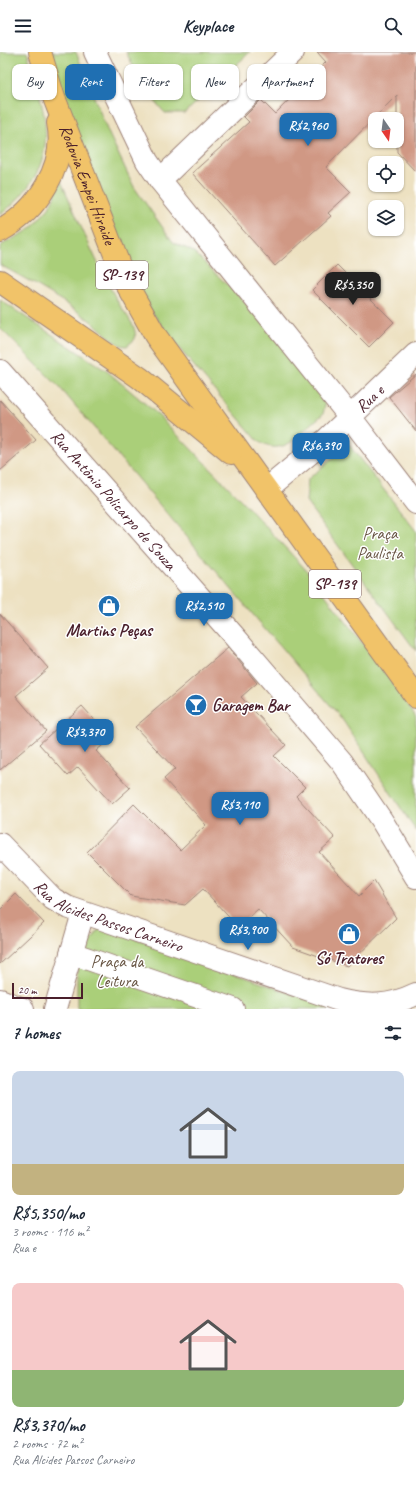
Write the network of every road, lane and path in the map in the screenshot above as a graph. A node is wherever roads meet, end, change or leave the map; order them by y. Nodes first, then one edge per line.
1 (40, 52) edge
2 (95, 52) edge
3 (293, 52) edge
4 (44, 64) edge
5 (54, 100) edge
6 (55, 100) edge
7 (160, 180) junction
8 (0, 231) edge
9 (0, 281) edge
10 (416, 354) edge
11 (0, 371) edge
12 (350, 417) junction
13 (254, 472) junction
14 (267, 489) junction
15 (416, 503) edge
16 (416, 696) edge
17 (0, 844) edge
18 (416, 877) edge
19 (83, 913) junction
20 (71, 954) junction
21 (416, 994) edge
22 (0, 1000) edge
23 (23, 1009) edge
24 (55, 1009) edge
25 (233, 1009) edge

1 - 4 main road, Rodovia Empei Hiraide / SP-139
2 - 7 street
3 - 7 street
5 - 8 main road
6 - 13 main road, Rodovia Empei Hiraide / SP-139
7 - 12 street
9 - 13 main road, Rodovia Empei Hiraide / SP-139
10 - 12 street, Rua e
11 - 18 street, Rua Antônio Policarpo de Souza
12 - 14 street
12 - 15 street, Rua e
13 - 14 main road, Rodovia Empei Hiraide / SP-139
14 - 16 main road, Rodovia Empei Hiraide / SP-139
17 - 19 street, Rua Alcides Passos Carneiro
19 - 20 street
19 - 21 street, Rua Alcides Passos Carneiro
20 - 24 street
20 - 25 street
22 - 23 street

